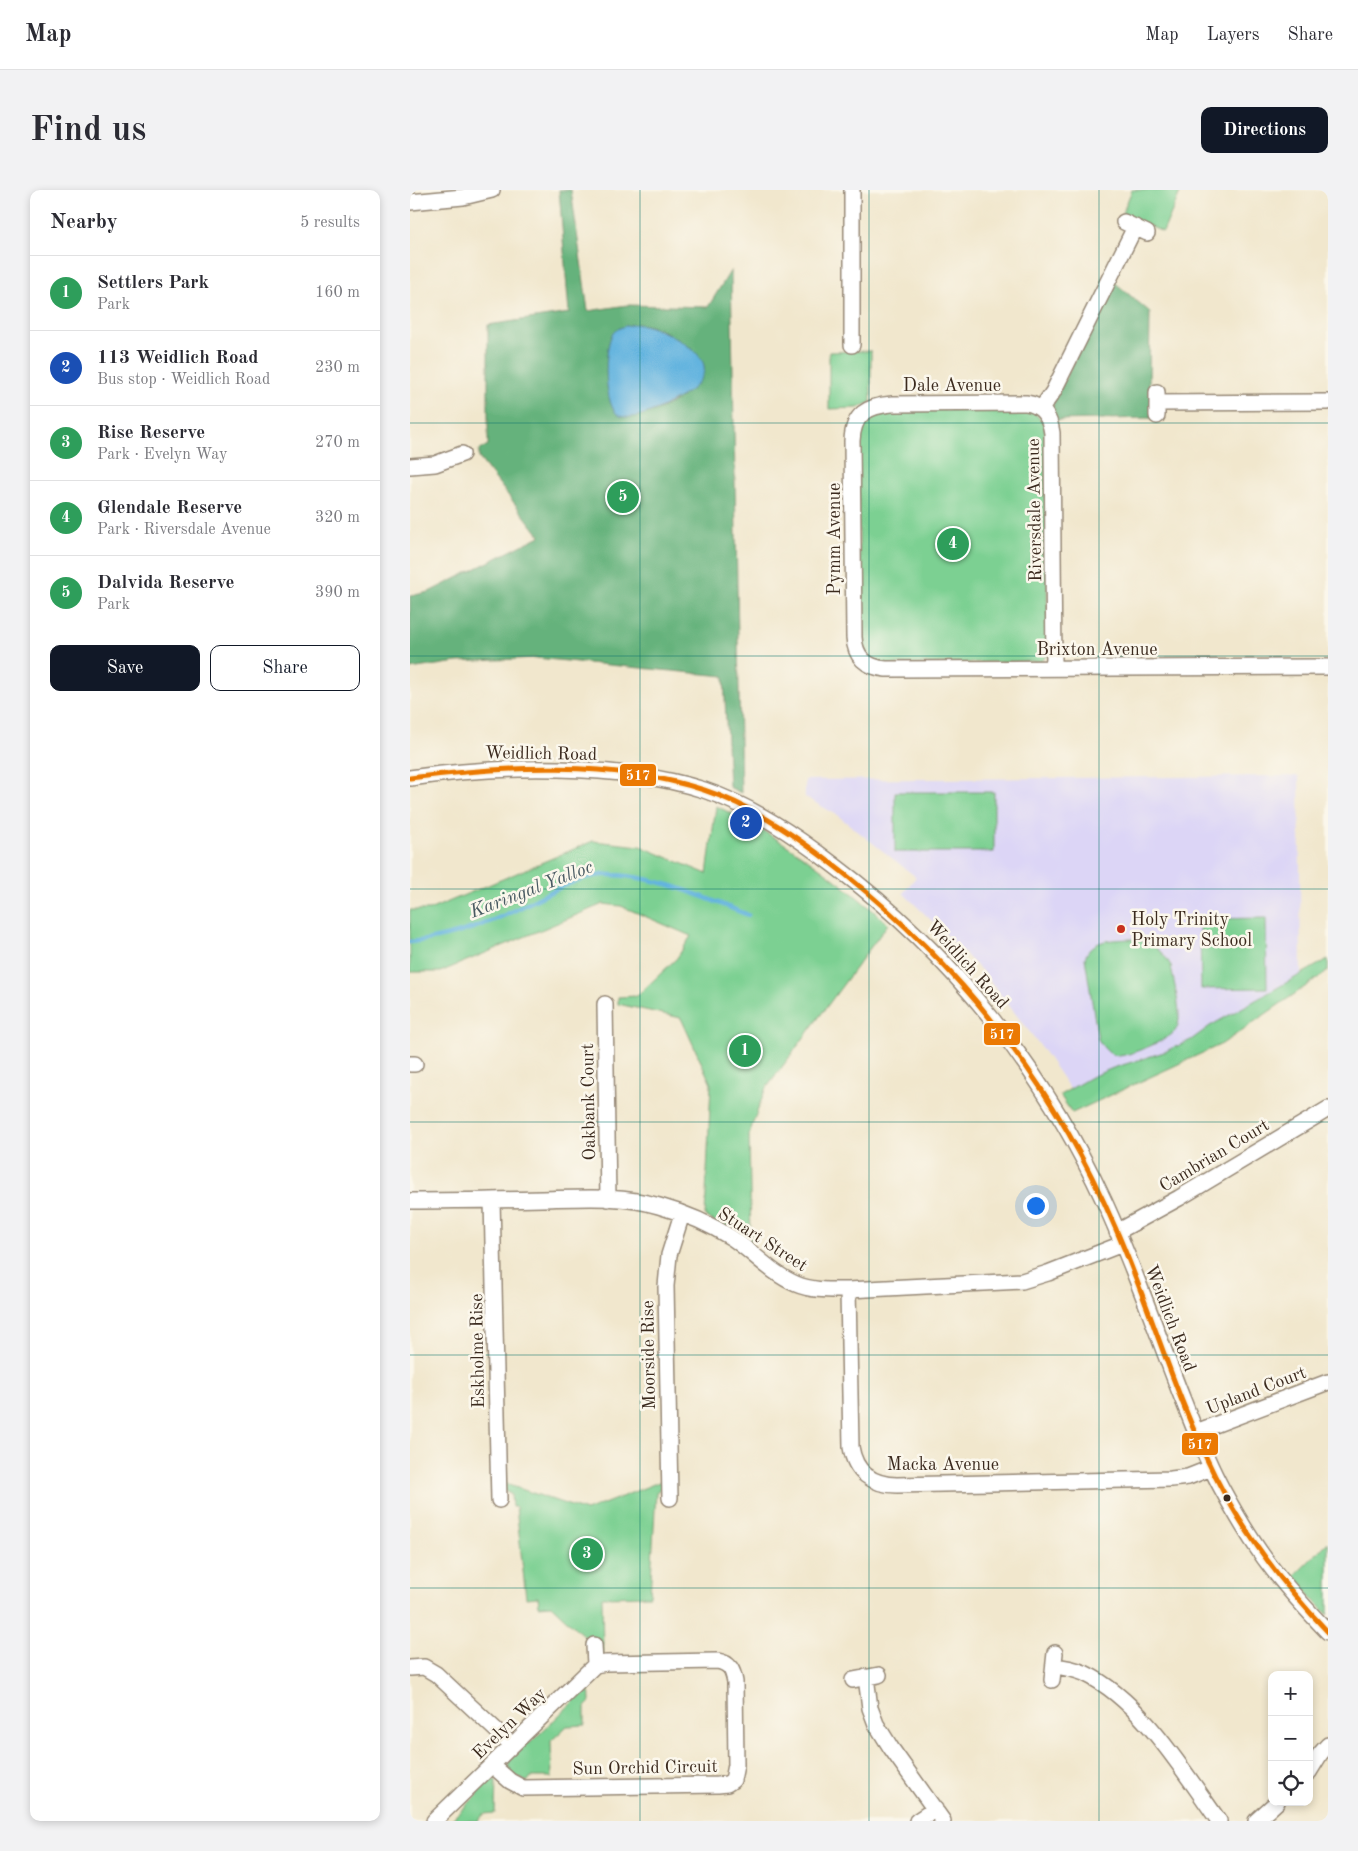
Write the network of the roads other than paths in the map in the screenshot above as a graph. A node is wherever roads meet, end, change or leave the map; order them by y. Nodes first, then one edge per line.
1 (492, 190) edge
2 (852, 190) edge
3 (410, 202) edge
4 (1136, 228) dead end
5 (852, 345) dead end
6 (1328, 402) edge
7 (1157, 404) dead end
8 (1041, 409) junction
9 (862, 413) joint
10 (462, 454) dead end
11 (410, 466) edge
12 (866, 664) joint
13 (1328, 667) edge
14 (1054, 668) junction
15 (410, 778) edge
16 (605, 1004) dead end
17 (1328, 1109) edge
18 (608, 1199) junction
19 (492, 1200) junction
20 (410, 1201) edge
21 (682, 1214) junction
22 (1120, 1238) junction
23 (848, 1290) junction
24 (1328, 1382) edge
25 (1196, 1432) junction
26 (1211, 1468) junction
27 (670, 1498) dead end
28 (499, 1500) dead end
29 (1328, 1632) edge
30 (594, 1645) dead end
31 (595, 1665) junction
32 (1054, 1667) dead end
33 (410, 1668) edge
34 (866, 1677) dead end
35 (512, 1745) junction
36 (1328, 1745) edge
37 (1328, 1764) edge
38 (492, 1765) junction
39 (1313, 1767) edge
40 (1313, 1770) edge
41 (1273, 1806) edge
42 (939, 1815) edge
43 (434, 1821) edge
44 (917, 1821) edge
45 (1218, 1821) edge
46 (1256, 1821) edge

1 - 3 street
2 - 5 street
4 - 8 street
6 - 7 street
8 - 9 street, Dale Avenue
8 - 14 street, Riversdale Avenue
9 - 12 street, Pymm Avenue
10 - 11 street
12 - 14 street, Brixton Avenue
13 - 14 street, Brixton Avenue
15 - 22 street, Weidlich Road
16 - 18 street, Oakbank Court
17 - 22 street, Cambrian Court
18 - 19 street, Stuart Street
18 - 21 street, Stuart Street
19 - 20 street, Stuart Street
19 - 28 street, Eskholme Rise
21 - 23 street, Stuart Street
21 - 27 street, Moorside Rise
22 - 23 street, Stuart Street
22 - 25 street, Weidlich Road
23 - 26 street, Macka Avenue
24 - 25 street, Upland Court
25 - 26 street, Weidlich Road
26 - 29 street, Weidlich Road
30 - 31 street
31 - 35 street, Evelyn Way
31 - 38 street, Sun Orchid Circuit
32 - 45 street
33 - 35 street
34 - 42 street
35 - 38 street, Evelyn Way
36 - 39 street
37 - 40 street
38 - 43 street, Evelyn Way
41 - 46 street
42 - 44 street

